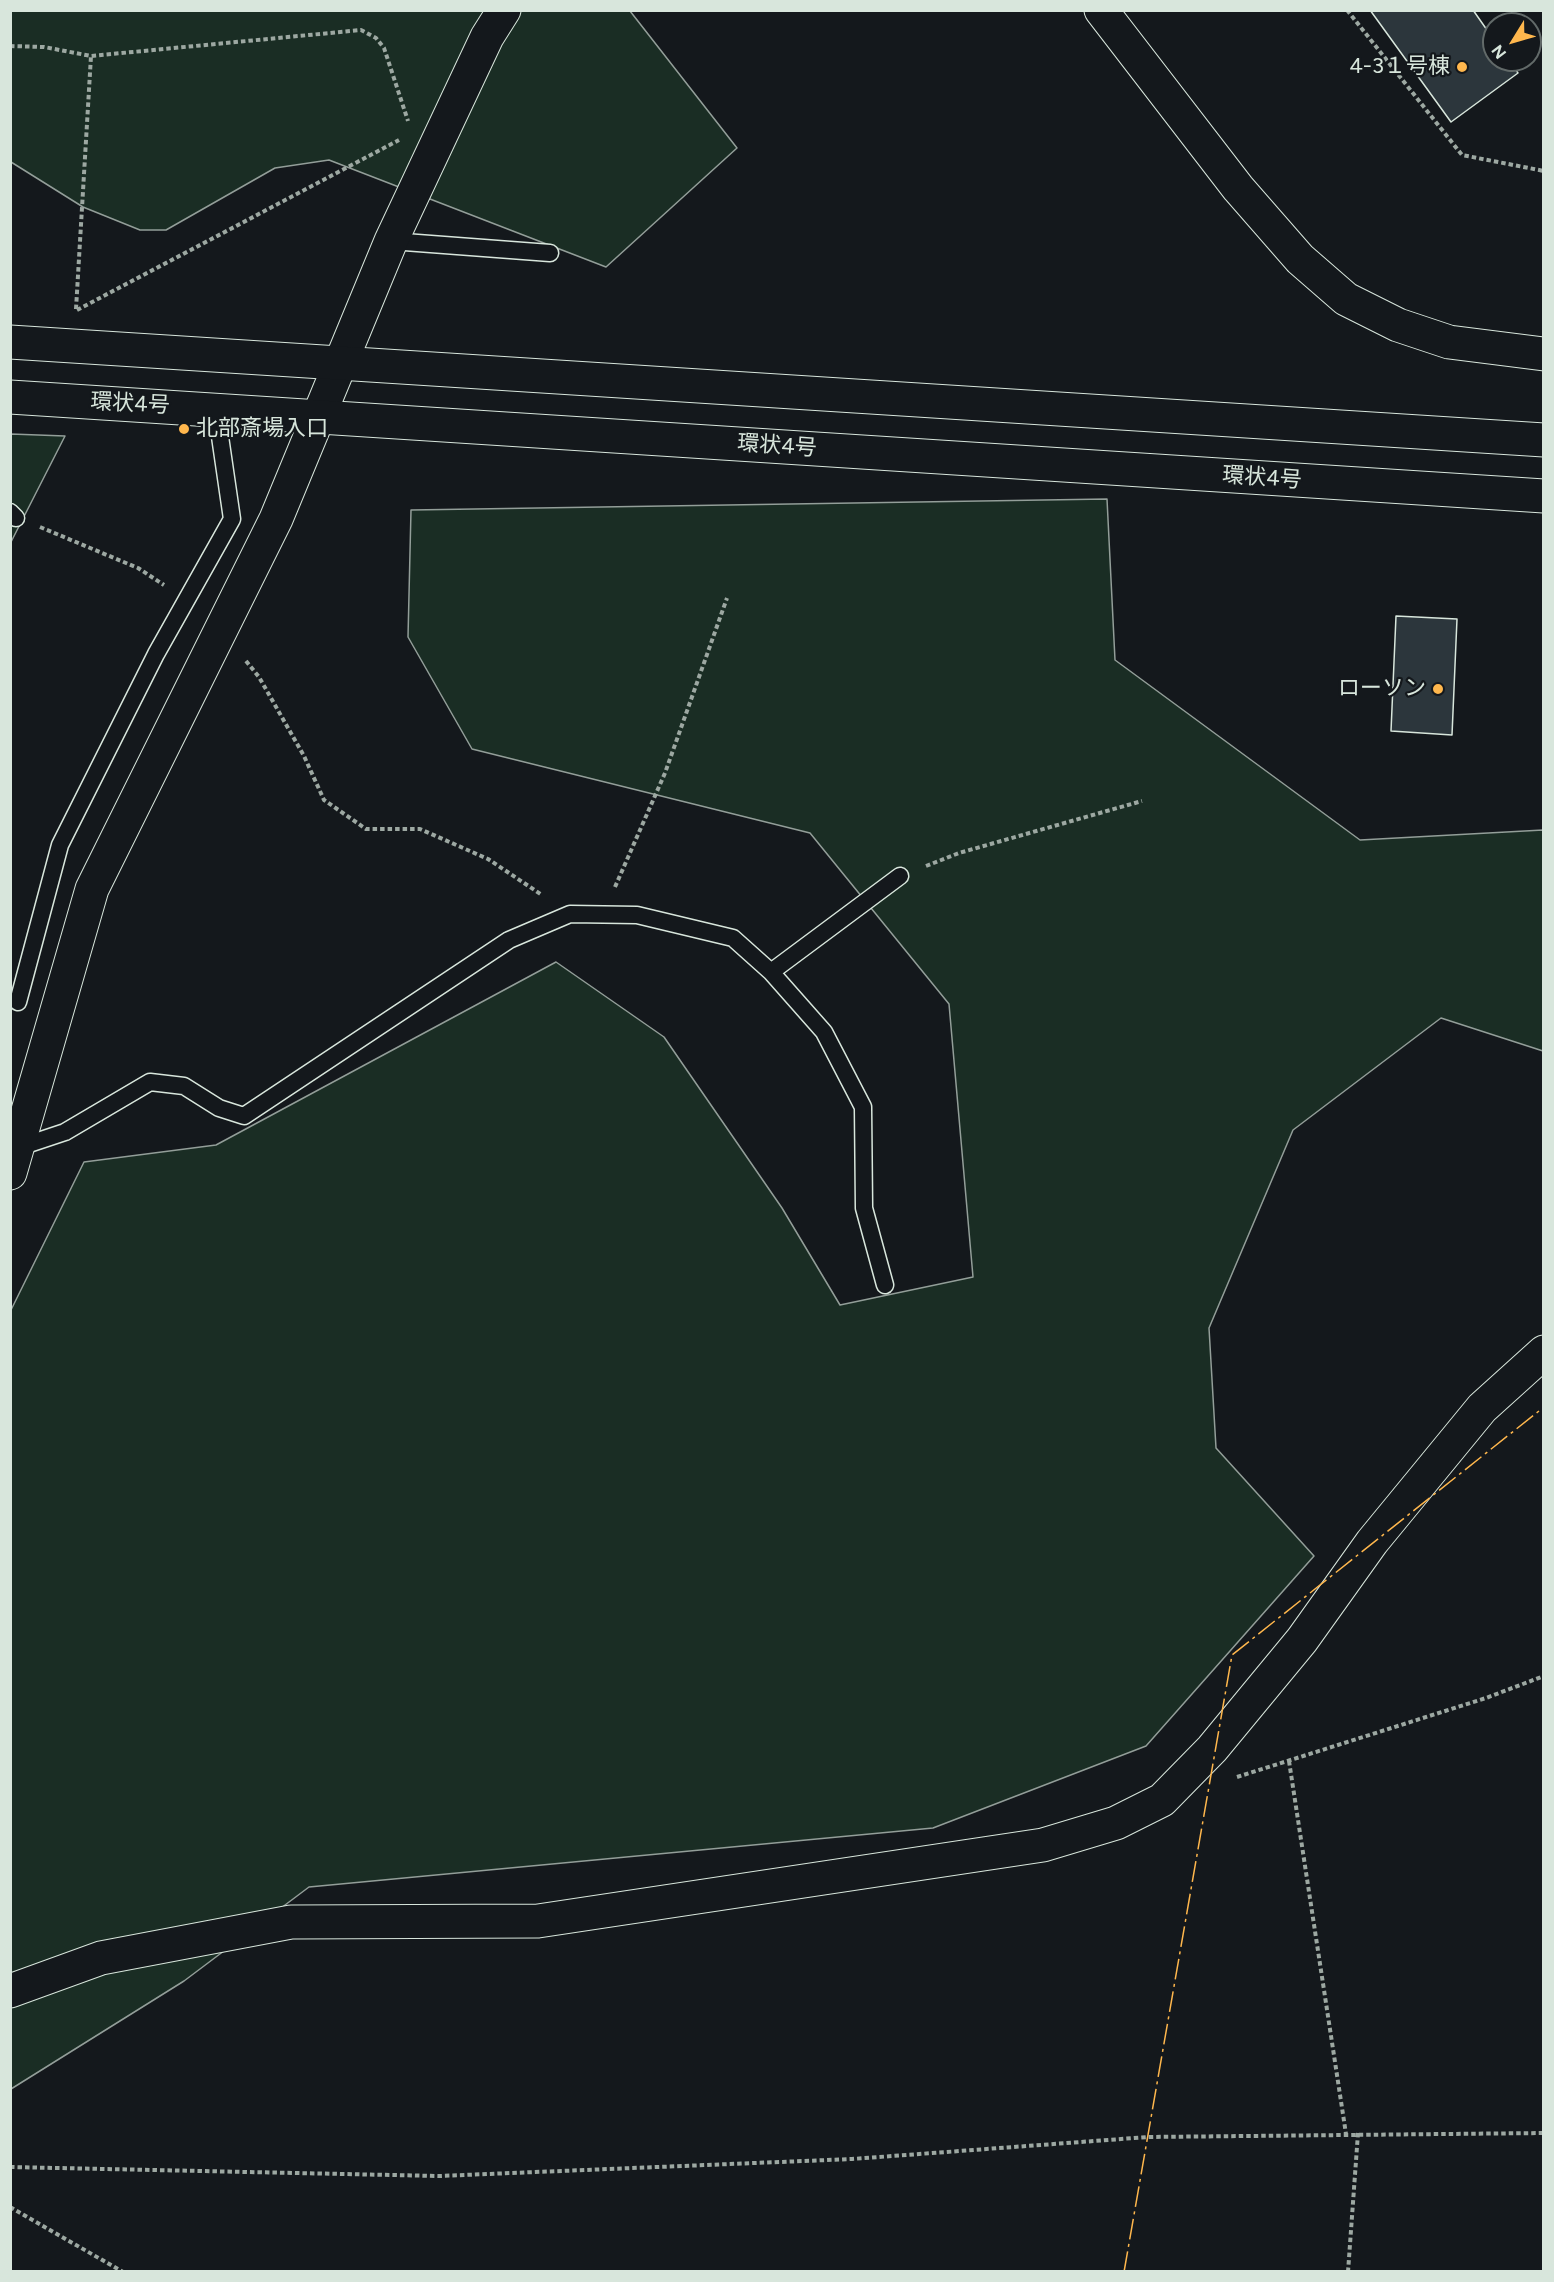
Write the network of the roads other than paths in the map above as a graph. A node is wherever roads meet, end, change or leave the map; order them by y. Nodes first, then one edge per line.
1 (504, 10) edge
2 (1101, 10) edge
3 (391, 242) junction
4 (550, 252) dead end
5 (10, 342) edge
6 (1544, 354) edge
7 (341, 362) junction
8 (10, 397) edge
9 (216, 409) junction
10 (320, 416) junction
11 (1544, 440) edge
12 (1544, 496) edge
13 (900, 876) road end
14 (771, 972) junction
15 (18, 1002) dead end
16 (14, 1160) edge
17 (885, 1285) dead end
18 (1544, 1352) edge
19 (10, 1991) edge

1 - 3 street
2 - 6 street
3 - 4 lane
3 - 7 street
5 - 7 street
7 - 10 street
7 - 11 street
8 - 9 street, 環状4号
9 - 10 street, 環状4号
9 - 15 lane
10 - 12 street, 環状4号
10 - 16 street
13 - 14 lane
14 - 16 lane
14 - 17 lane
18 - 19 street

